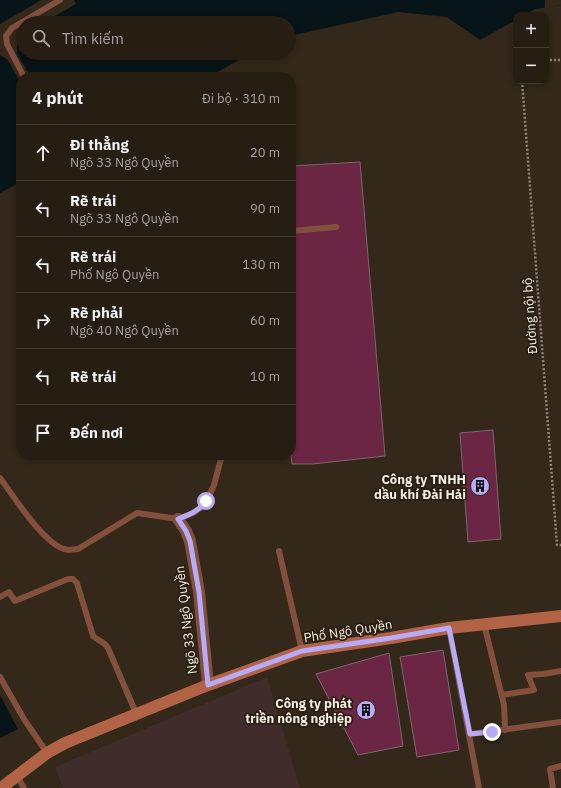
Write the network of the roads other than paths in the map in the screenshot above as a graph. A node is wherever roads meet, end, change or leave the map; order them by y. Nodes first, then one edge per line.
1 (60, 0) edge
2 (33, 16) edge
3 (16, 26) edge
4 (21, 72) edge
5 (336, 226) dead end
6 (296, 230) edge
7 (221, 460) edge
8 (0, 478) edge
9 (178, 519) junction
10 (279, 551) dead end
11 (0, 597) edge
12 (561, 616) edge
13 (484, 624) junction
14 (449, 628) junction
15 (302, 651) junction
16 (561, 670) edge
17 (0, 677) edge
18 (208, 685) junction
19 (502, 695) junction
20 (136, 713) junction
21 (561, 722) edge
22 (505, 730) junction
23 (470, 734) junction
24 (47, 753) junction
25 (561, 766) edge
26 (17, 776) junction
27 (1, 788) edge
28 (24, 788) edge
29 (479, 788) edge
30 (553, 788) edge

1 - 2 lane
3 - 4 lane
5 - 6 lane
7 - 9 lane
8 - 9 lane
9 - 18 street, Ngõ 33 Ngô Quyền
10 - 15 lane
11 - 20 lane
12 - 13 street, Phố Ngô Quyền
13 - 14 street, Phố Ngô Quyền
13 - 19 lane
14 - 15 street, Phố Ngô Quyền
14 - 23 lane
15 - 18 street, Phố Ngô Quyền
16 - 19 lane
17 - 24 lane
18 - 20 street, Phố Ngô Quyền
19 - 22 lane
20 - 24 street, Phố Ngô Quyền
21 - 22 lane
22 - 23 lane
23 - 29 lane
24 - 26 street, Phố Ngô Quyền
25 - 30 lane
26 - 27 street, Phố Ngô Quyền
26 - 28 lane

